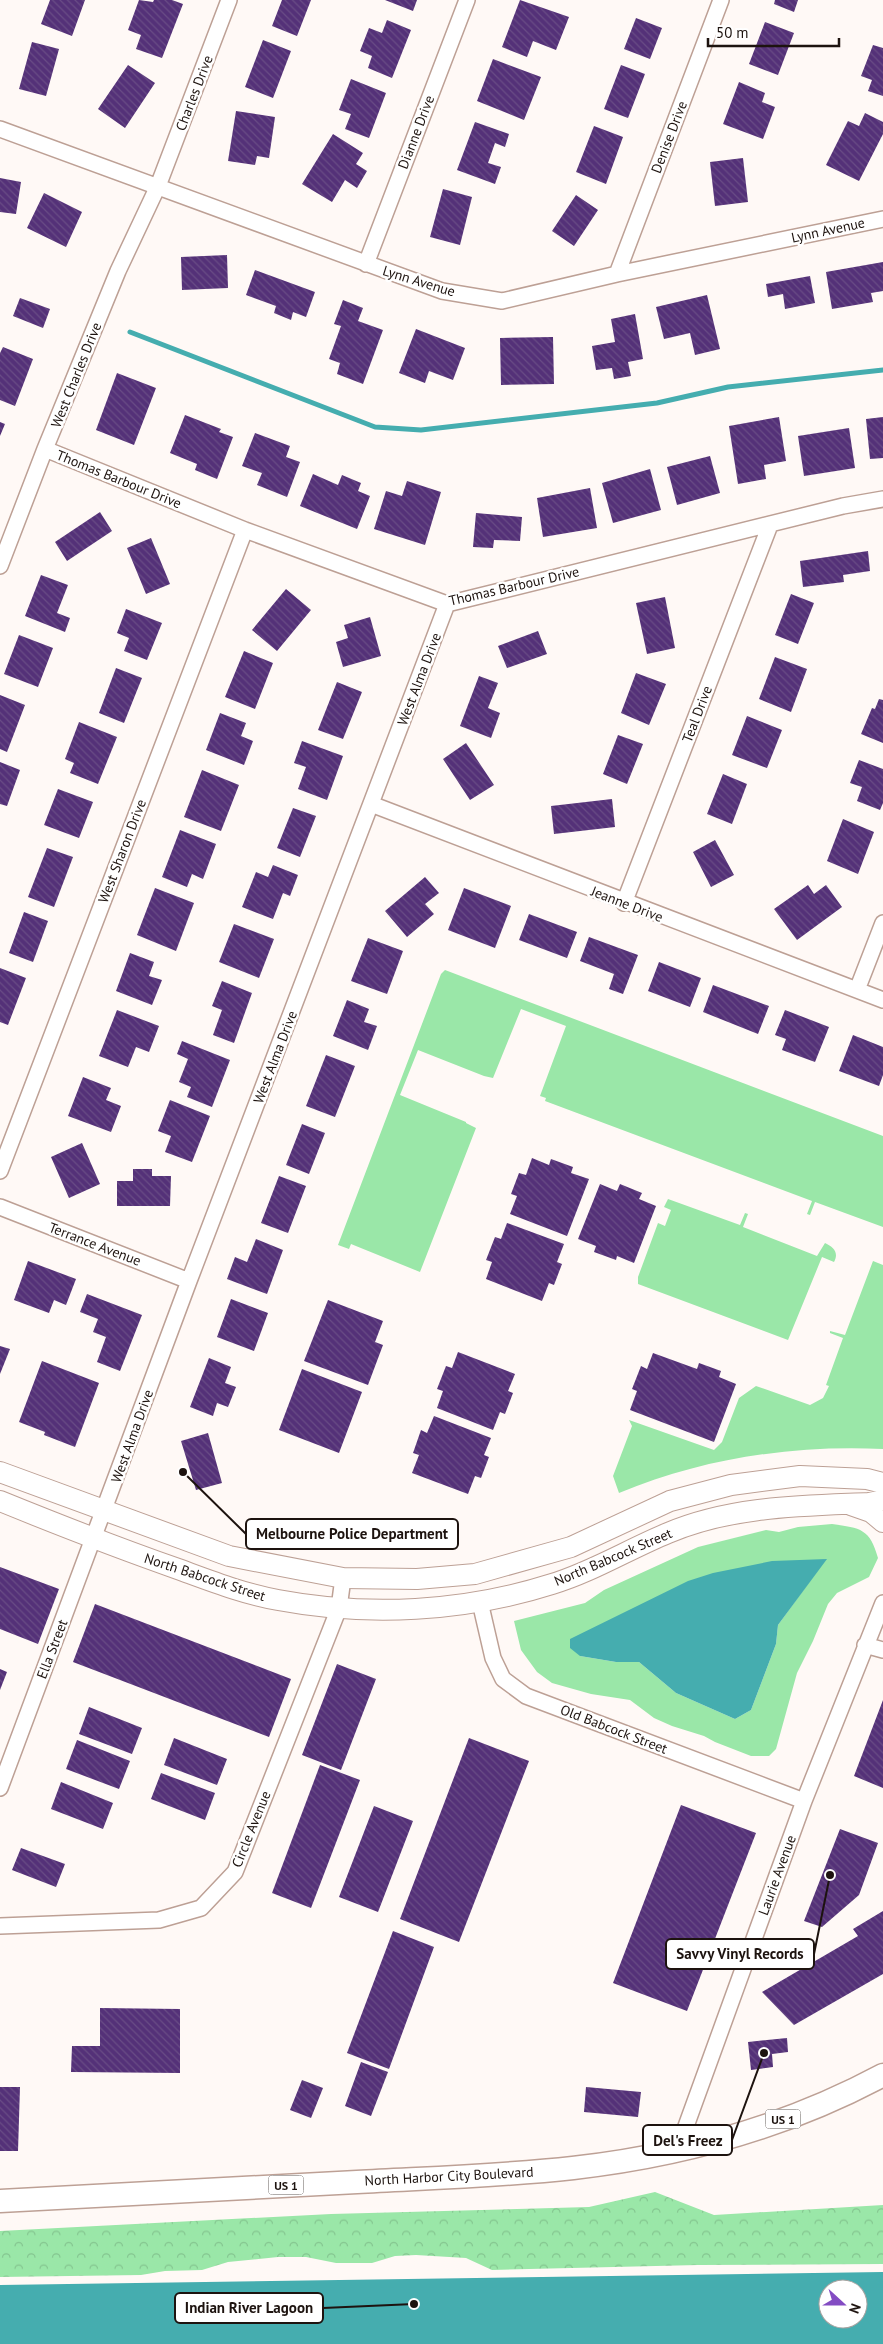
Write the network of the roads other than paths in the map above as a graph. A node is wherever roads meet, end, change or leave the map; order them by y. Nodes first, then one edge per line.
1 (229, 0) edge
2 (467, 0) edge
3 (721, 0) edge
4 (0, 129) edge
5 (158, 186) junction
6 (883, 218) edge
7 (366, 264) junction
8 (617, 274) junction
9 (45, 449) junction
10 (883, 499) edge
11 (770, 525) junction
12 (245, 530) junction
13 (0, 566) edge
14 (448, 604) junction
15 (371, 804) junction
16 (624, 903) junction
17 (883, 922) edge
18 (857, 990) junction
19 (883, 1000) edge
20 (0, 1171) edge
21 (0, 1207) edge
22 (190, 1280) junction
23 (0, 1472) edge
24 (883, 1483) edge
25 (883, 1500) edge
26 (0, 1501) edge
27 (846, 1504) junction
28 (104, 1510) junction
29 (883, 1522) edge
30 (93, 1539) junction
31 (343, 1578) junction
32 (480, 1602) junction
33 (883, 1603) edge
34 (339, 1608) junction
35 (865, 1645) junction
36 (883, 1650) edge
37 (0, 1788) edge
38 (804, 1801) junction
39 (0, 1926) edge
40 (883, 2075) edge
41 (677, 2151) junction
42 (0, 2201) edge

1 - 5 street, Charles Drive
2 - 7 street, Dianne Drive
3 - 8 street, Denise Drive
4 - 5 street, Lynn Avenue
5 - 7 street, Lynn Avenue
5 - 9 street, West Charles Drive
6 - 8 street, Lynn Avenue
7 - 8 street, Lynn Avenue
9 - 12 street, Thomas Barbour Drive
9 - 13 street, West Charles Drive
10 - 11 street, Thomas Barbour Drive
11 - 14 street, Thomas Barbour Drive
11 - 16 street, Teal Drive
12 - 14 street, Thomas Barbour Drive
12 - 20 street, West Sharon Drive
14 - 15 street, West Alma Drive
15 - 16 street, Jeanne Drive
15 - 22 street, West Alma Drive
16 - 18 street, Jeanne Drive
17 - 18 street
18 - 19 street, Jeanne Drive
21 - 22 street, Terrance Avenue
22 - 28 street, West Alma Drive
23 - 28 main road, North Babcock Street
24 - 31 main road, North Babcock Street
25 - 27 main road, North Babcock Street
26 - 30 main road, North Babcock Street
27 - 29 main road
27 - 32 main road, North Babcock Street
28 - 30 street, Ella Street
28 - 31 main road, North Babcock Street
30 - 34 main road, North Babcock Street
30 - 37 street, Ella Street
31 - 34 street, Circle Avenue
32 - 34 main road, North Babcock Street
32 - 38 street, Old Babcock Street
33 - 35 street, Laurie Avenue
34 - 39 street, Circle Avenue
35 - 36 street
35 - 38 street, Laurie Avenue
38 - 41 street, Laurie Avenue
40 - 41 main road, North Harbor City Boulevard / US 1
41 - 42 main road, North Harbor City Boulevard / US 1

